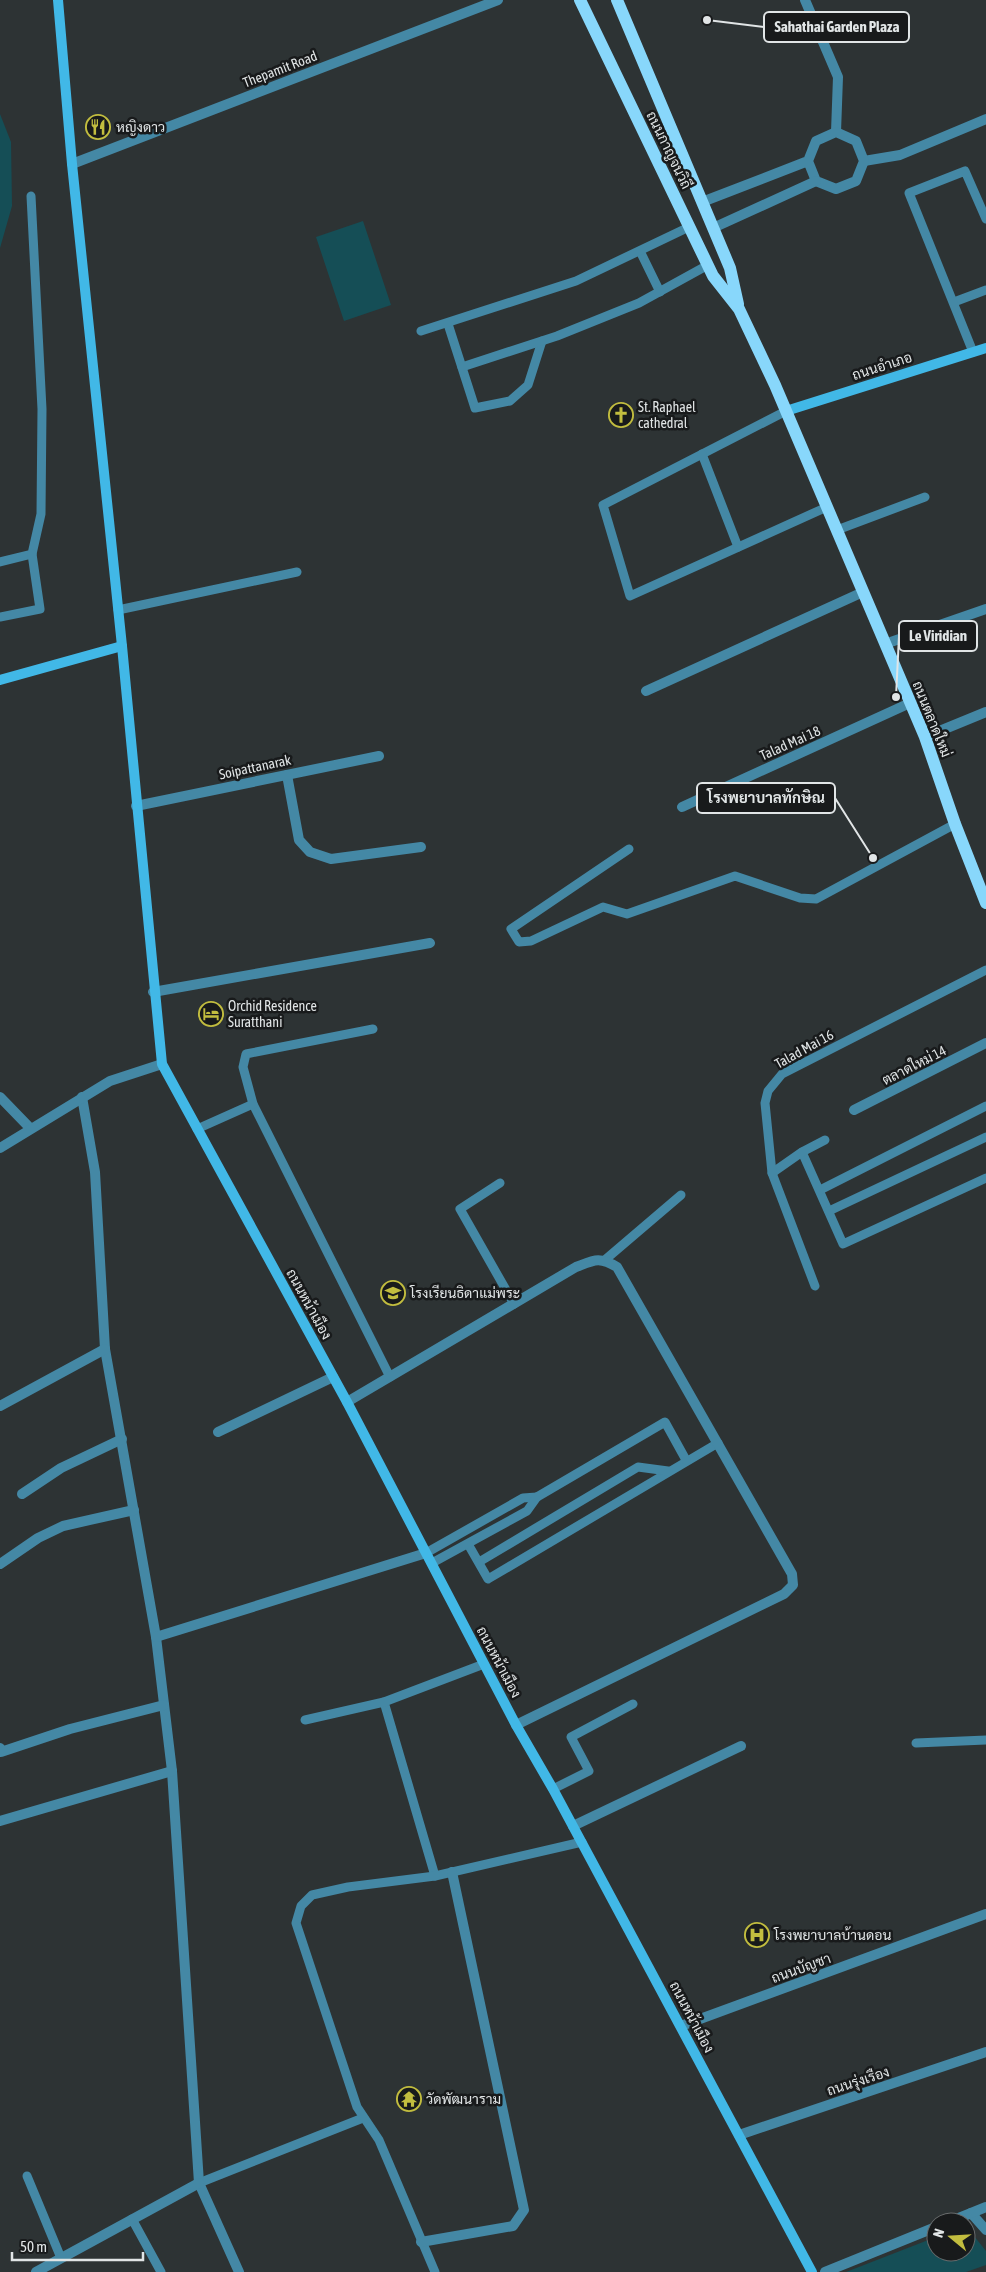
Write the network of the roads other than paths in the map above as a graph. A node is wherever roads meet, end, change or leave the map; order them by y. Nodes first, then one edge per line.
1 (58, 0) edge
2 (498, 0) edge
3 (580, 0) edge
4 (617, 0) edge
5 (805, 0) edge
6 (986, 119) edge
7 (836, 132) junction
8 (808, 160) junction
9 (864, 161) junction
10 (72, 164) junction
11 (816, 181) junction
12 (31, 196) dead end
13 (702, 202) junction
14 (986, 218) edge
15 (689, 227) junction
16 (713, 228) junction
17 (640, 251) junction
18 (708, 265) junction
19 (986, 290) edge
20 (660, 292) junction
21 (954, 302) junction
22 (739, 309) junction
23 (448, 324) junction
24 (422, 332) dead end
25 (542, 341) junction
26 (986, 348) edge
27 (973, 352) junction
28 (462, 367) junction
29 (786, 411) junction
30 (702, 454) junction
31 (925, 496) dead end
32 (827, 507) junction
33 (837, 530) junction
34 (738, 547) junction
35 (32, 554) junction
36 (0, 562) edge
37 (297, 572) dead end
38 (864, 592) junction
39 (986, 609) edge
40 (118, 610) junction
41 (0, 617) edge
42 (885, 644) junction
43 (122, 646) junction
44 (0, 680) edge
45 (646, 691) dead end
46 (910, 704) junction
47 (986, 712) edge
48 (925, 737) junction
49 (379, 756) dead end
50 (287, 775) junction
51 (136, 806) junction
52 (682, 807) dead end
53 (955, 824) junction
54 (421, 847) dead end
55 (629, 849) dead end
56 (986, 902) edge
57 (430, 944) dead end
58 (986, 970) edge
59 (153, 992) junction
60 (373, 1029) dead end
61 (986, 1043) edge
62 (162, 1064) junction
63 (0, 1096) edge
64 (82, 1097) junction
65 (253, 1104) junction
66 (986, 1106) edge
67 (854, 1110) dead end
68 (30, 1128) junction
69 (197, 1129) junction
70 (986, 1137) edge
71 (825, 1140) dead end
72 (0, 1148) edge
73 (802, 1152) junction
74 (772, 1173) junction
75 (986, 1178) edge
76 (500, 1183) dead end
77 (820, 1190) junction
78 (681, 1195) dead end
79 (829, 1211) junction
80 (606, 1260) junction
81 (815, 1286) dead end
82 (514, 1304) junction
83 (106, 1349) junction
84 (333, 1377) junction
85 (390, 1377) junction
86 (347, 1402) junction
87 (0, 1406) edge
88 (218, 1432) dead end
89 (122, 1439) junction
90 (718, 1443) junction
91 (686, 1460) junction
92 (668, 1471) junction
93 (22, 1494) dead end
94 (538, 1497) junction
95 (134, 1510) junction
96 (468, 1544) junction
97 (426, 1553) junction
98 (479, 1562) junction
99 (432, 1563) junction
100 (0, 1564) edge
101 (156, 1637) junction
102 (484, 1664) junction
103 (384, 1702) junction
104 (633, 1704) dead end
105 (164, 1705) junction
106 (304, 1720) dead end
107 (516, 1725) junction
108 (986, 1740) edge
109 (916, 1743) dead end
110 (741, 1746) dead end
111 (0, 1748) edge
112 (172, 1771) junction
113 (553, 1789) junction
114 (0, 1821) edge
115 (573, 1826) junction
116 (582, 1842) junction
117 (452, 1872) junction
118 (435, 1876) junction
119 (986, 1914) edge
120 (682, 2026) junction
121 (986, 2052) edge
122 (363, 2118) junction
123 (739, 2135) junction
124 (27, 2176) dead end
125 (199, 2183) junction
126 (986, 2208) edge
127 (974, 2212) edge
128 (132, 2219) junction
129 (976, 2219) edge
130 (986, 2230) edge
131 (926, 2231) edge
132 (421, 2242) junction
133 (61, 2258) junction
134 (36, 2272) edge
135 (161, 2272) edge
136 (239, 2272) edge
137 (435, 2272) edge
138 (812, 2272) edge
139 (824, 2272) edge

1 - 10 street
2 - 10 street, Thepamit Road
3 - 15 main road, ถนนกาญจนวิถี
4 - 13 main road, ถนนกาญจนวิถี
5 - 7 street
6 - 9 street
7 - 8 street
7 - 9 street
8 - 11 street
8 - 13 street
9 - 11 street
10 - 40 street
11 - 16 street
12 - 35 lane
13 - 16 main road, ถนนกาญจนวิถี
14 - 21 lane
15 - 17 lane
15 - 18 main road, ถนนกาญจนวิถี
16 - 22 main road, ถนนกาญจนวิถี
17 - 20 lane
17 - 23 lane
18 - 20 lane
18 - 22 main road, ถนนกาญจนวิถี
19 - 21 lane
20 - 25 lane
21 - 27 lane
22 - 29 main road, ถนนกาญจนวิถี
23 - 24 lane
23 - 28 lane
25 - 28 lane
25 - 28 lane
26 - 27 street, ถนนอำเภอ
27 - 29 street, ถนนอำเภอ
29 - 30 lane
29 - 32 main road, ถนนตลาดใหม่
30 - 34 lane
30 - 34 lane
31 - 33 lane
32 - 33 main road, ถนนตลาดใหม่
32 - 34 lane
33 - 38 main road, ถนนตลาดใหม่
35 - 36 lane
35 - 41 lane
37 - 40 lane
38 - 42 main road, ถนนตลาดใหม่
38 - 45 street
39 - 42 street
40 - 43 street
42 - 46 main road, ถนนตลาดใหม่
43 - 44 street
43 - 51 street
46 - 48 main road, ถนนตลาดใหม่
46 - 52 street, Talad Mai 18
47 - 48 street
48 - 53 main road, ถนนตลาดใหม่
49 - 50 street, Soipattanarak
50 - 51 street, Soipattanarak
50 - 54 street
51 - 59 street
53 - 55 lane
53 - 56 main road, ถนนตลาดใหม่
57 - 59 street
58 - 74 lane, Talad Mai 16
59 - 62 street
60 - 65 lane
61 - 67 street, ตลาดใหม่ 14
62 - 64 street
62 - 69 street, ถนนหน้าเมือง
63 - 68 street
64 - 68 street
64 - 83 street
65 - 69 lane
65 - 85 lane
66 - 77 lane
68 - 72 street
69 - 84 street, ถนนหน้าเมือง
70 - 79 lane
71 - 73 lane
73 - 74 lane
73 - 77 lane
74 - 81 lane, Talad Mai 16
75 - 79 lane
76 - 82 lane
77 - 79 lane
78 - 80 lane
80 - 82 street
80 - 90 street
82 - 85 street
83 - 87 street
83 - 89 street
84 - 86 street, ถนนหน้าเมือง
84 - 88 street
85 - 86 street
86 - 97 street, ถนนหน้าเมือง
89 - 93 street
89 - 95 street
90 - 91 lane
90 - 107 street
91 - 92 lane
91 - 94 lane
92 - 98 lane
92 - 98 lane
94 - 96 lane
94 - 97 lane
95 - 100 street
95 - 101 street
96 - 98 lane
96 - 99 lane
97 - 99 street, ถนนหน้าเมือง
97 - 101 street
99 - 102 street, ถนนหน้าเมือง
101 - 105 street
102 - 103 lane
102 - 107 street, ถนนหน้าเมือง
103 - 106 lane
103 - 118 lane
104 - 113 lane
105 - 111 street
105 - 112 street
107 - 113 street, ถนนหน้าเมือง
108 - 109 lane
110 - 115 street
112 - 114 street
112 - 125 street
113 - 115 street, ถนนหน้าเมือง
115 - 116 street, ถนนหน้าเมือง
116 - 117 lane
116 - 120 street, ถนนหน้าเมือง
117 - 118 lane
117 - 132 street
118 - 122 lane
119 - 120 street, ถนนบัญชา
120 - 123 street, ถนนหน้าเมือง
121 - 123 street, ถนนรุ่งเรือง
122 - 125 lane
122 - 132 lane
123 - 138 street, ถนนหน้าเมือง
124 - 133 lane
125 - 128 street
125 - 136 street
126 - 127 street
128 - 133 street
128 - 135 lane
129 - 130 street
131 - 139 street
132 - 137 lane
133 - 134 street

